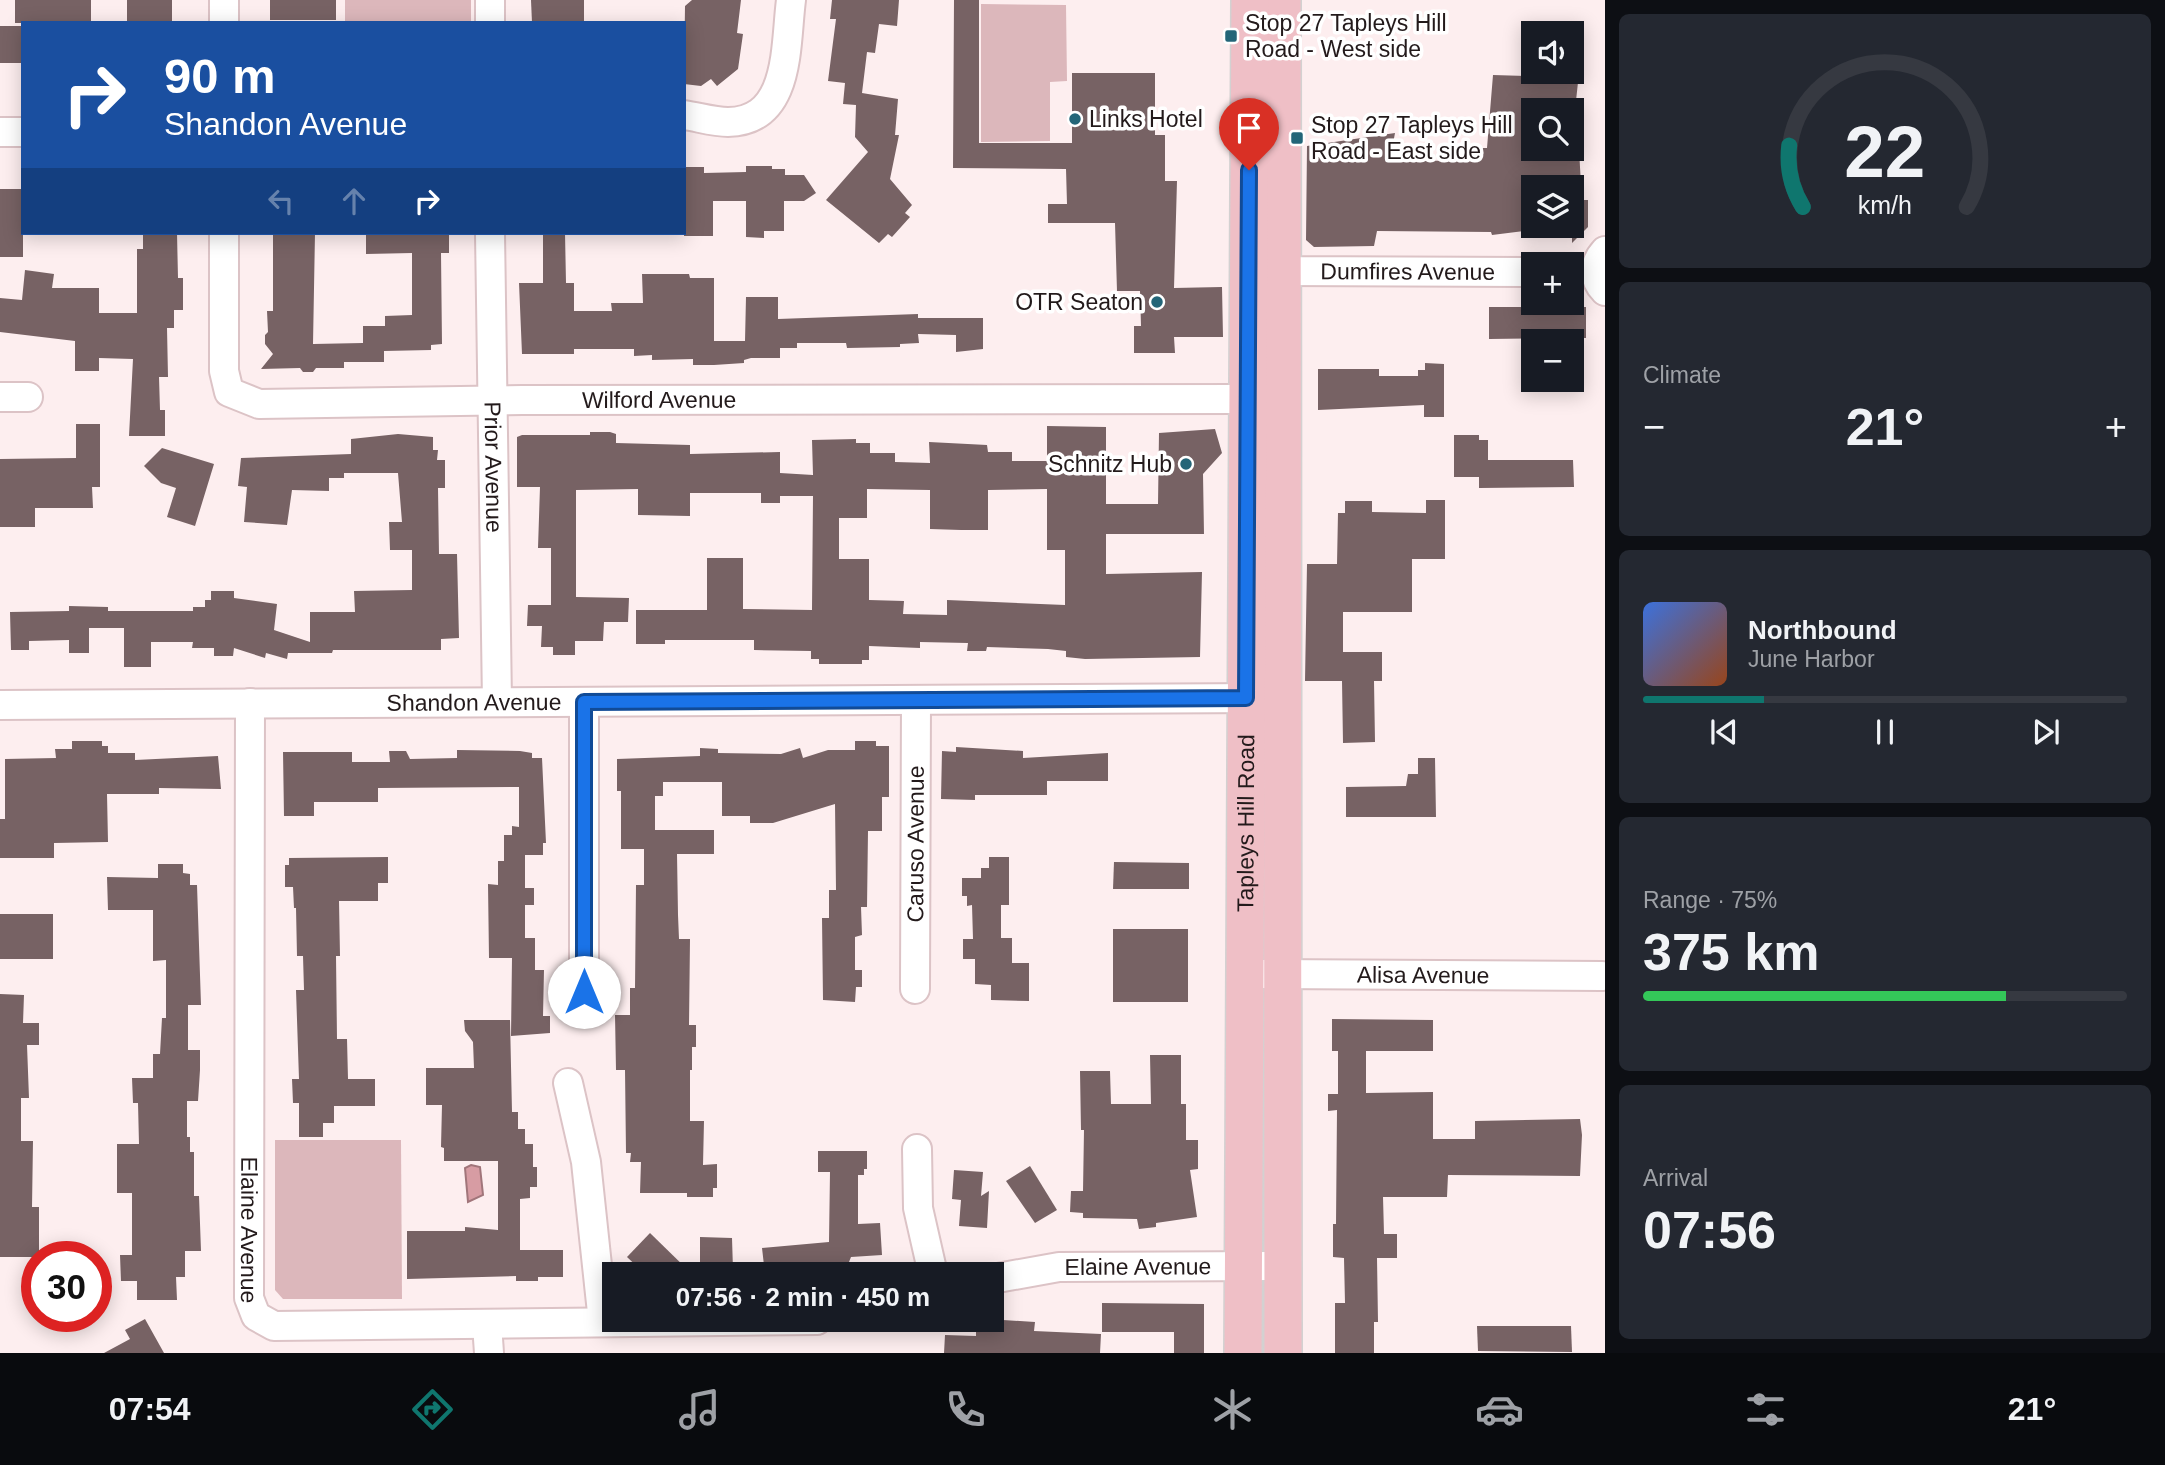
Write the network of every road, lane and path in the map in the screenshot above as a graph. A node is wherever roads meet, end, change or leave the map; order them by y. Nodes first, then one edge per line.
1 (224, 0) edge
2 (490, 0) edge
3 (791, 0) edge
4 (1250, 0) edge
5 (1282, 0) edge
6 (224, 21) edge
7 (490, 21) edge
8 (686, 115) edge
9 (0, 132) edge
10 (21, 132) edge
11 (224, 235) edge
12 (490, 235) edge
13 (1249, 245) junction
14 (1282, 271) junction
15 (1521, 272) edge
16 (1250, 308) junction
17 (0, 397) edge
18 (28, 397) dead end
19 (1250, 399) junction
20 (491, 400) junction
21 (1246, 698) junction
22 (1284, 698) junction
23 (916, 700) junction
24 (496, 702) junction
25 (584, 702) junction
26 (250, 703) junction
27 (0, 705) edge
28 (1245, 974) junction
29 (1283, 974) junction
30 (1604, 976) edge
31 (915, 989) dead end
32 (584, 992) dead end
33 (568, 1083) dead end
34 (917, 1149) dead end
35 (930, 1262) edge
36 (1242, 1266) junction
37 (1284, 1266) junction
38 (1004, 1277) edge
39 (602, 1313) edge
40 (602, 1322) edge
41 (487, 1324) junction
42 (489, 1353) edge
43 (1243, 1353) edge
44 (1283, 1353) edge

1 - 6 street
2 - 7 street
3 - 8 street
4 - 13 main road, Tapleys Hill Road
5 - 14 main road, Tapleys Hill Road
9 - 10 street
11 - 20 street, Wilford Avenue
12 - 20 street, Prior Avenue
13 - 14 street
13 - 16 main road, Tapleys Hill Road
14 - 15 street, Dumfires Avenue
14 - 16 street
14 - 22 main road, Tapleys Hill Road
16 - 19 main road, Tapleys Hill Road
17 - 18 street
19 - 20 street, Wilford Avenue
19 - 21 main road, Tapleys Hill Road
20 - 24 street, Prior Avenue
21 - 22 street, Shandon Avenue
21 - 23 street, Shandon Avenue
21 - 28 main road, Tapleys Hill Road
22 - 29 main road, Tapleys Hill Road
23 - 25 street, Shandon Avenue
23 - 31 street, Caruso Avenue
24 - 25 street, Shandon Avenue
24 - 26 street, Shandon Avenue
25 - 32 street
26 - 27 street, Shandon Avenue
26 - 41 street, Elaine Avenue
28 - 29 street, Alisa Avenue
28 - 36 main road, Tapleys Hill Road
29 - 30 street, Alisa Avenue
29 - 37 main road, Tapleys Hill Road
33 - 39 street
34 - 35 street
36 - 37 street, Elaine Avenue
36 - 38 street, Elaine Avenue
36 - 43 main road, Tapleys Hill Road
37 - 44 main road, Tapleys Hill Road
40 - 41 street, Elaine Avenue
41 - 42 street

